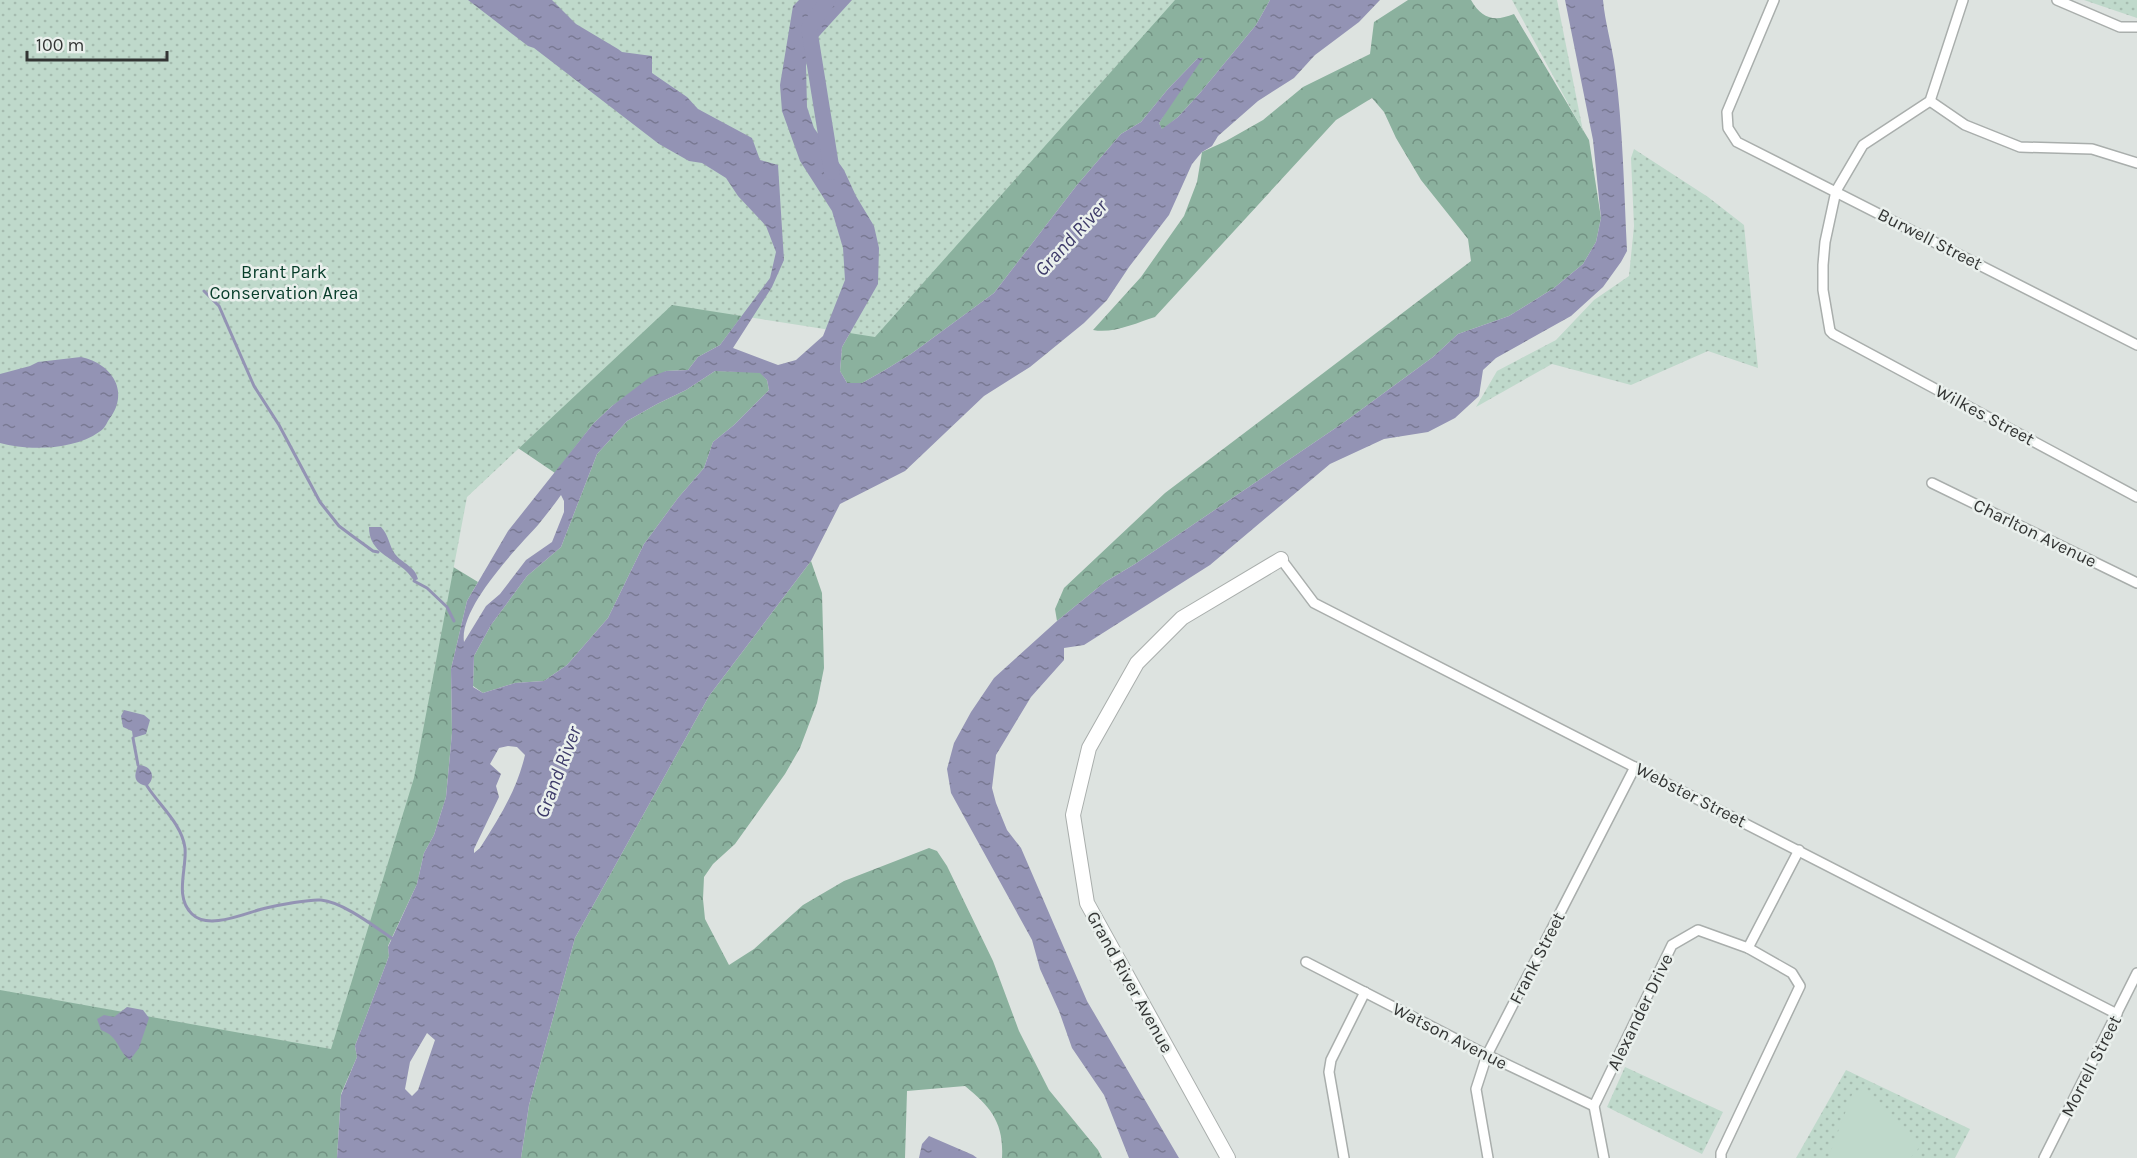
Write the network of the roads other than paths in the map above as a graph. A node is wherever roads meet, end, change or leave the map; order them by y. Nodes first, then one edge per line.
1 (1774, 0) edge
2 (1963, 0) edge
3 (2056, 0) edge
4 (2069, 3) edge
5 (2137, 27) edge
6 (1930, 101) junction
7 (2137, 163) edge
8 (1836, 191) junction
9 (2137, 345) edge
10 (1932, 483) dead end
11 (2137, 497) edge
12 (1281, 559) joint
13 (2137, 583) edge
14 (1635, 767) junction
15 (1799, 850) junction
16 (1748, 948) junction
17 (1306, 962) dead end
18 (2137, 973) edge
19 (1365, 992) junction
20 (2117, 1014) junction
21 (1487, 1055) junction
22 (1594, 1106) junction
23 (1227, 1158) edge
24 (1344, 1158) edge
25 (1488, 1158) edge
26 (1604, 1158) edge
27 (1721, 1158) edge
28 (2044, 1158) edge

1 - 8 street, Burwell Street
2 - 6 street
3 - 4 street
4 - 5 street
6 - 7 street
6 - 8 street
8 - 9 street, Burwell Street
8 - 11 street, Wilkes Street
10 - 13 street, Charlton Avenue
12 - 14 street, Webster Street
12 - 23 street, Grand River Avenue
14 - 15 street, Webster Street
14 - 21 street, Frank Street
15 - 16 street
15 - 20 street, Webster Street
16 - 22 street, Alexander Drive
16 - 27 street, Alexander Drive
17 - 19 street, Watson Avenue
18 - 20 street, Morrell Street
19 - 21 street, Watson Avenue
19 - 24 street
20 - 28 street, Morrell Street
21 - 22 street, Watson Avenue
21 - 25 street, Frank Street
22 - 26 street

